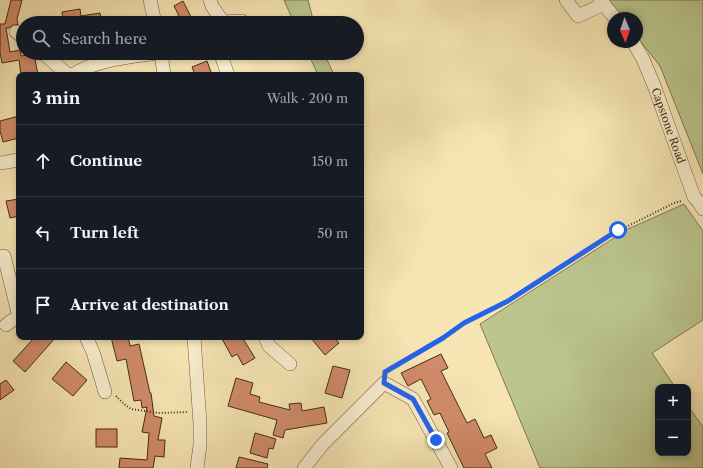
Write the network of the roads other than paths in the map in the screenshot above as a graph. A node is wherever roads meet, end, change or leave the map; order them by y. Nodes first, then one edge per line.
1 (150, 0) edge
2 (566, 0) edge
3 (602, 2) edge
4 (211, 3) edge
5 (610, 12) edge
6 (153, 16) edge
7 (219, 16) edge
8 (637, 48) edge
9 (51, 60) edge
10 (118, 60) edge
11 (161, 60) edge
12 (222, 60) edge
13 (65, 72) edge
14 (77, 72) edge
15 (163, 72) edge
16 (227, 72) edge
17 (16, 160) edge
18 (0, 163) edge
19 (703, 209) edge
20 (0, 257) edge
21 (16, 305) edge
22 (16, 318) edge
23 (6, 325) dead end
24 (87, 340) edge
25 (194, 340) edge
26 (266, 340) edge
27 (290, 364) dead end
28 (105, 392) road end
29 (197, 468) edge
30 (304, 468) edge
31 (451, 468) edge

1 - 6 street
2 - 3 street
3 - 5 street
4 - 7 street
8 - 19 street, Capstone Road
9 - 13 street
10 - 14 street
11 - 15 street
12 - 16 street
17 - 18 street
20 - 21 street
22 - 23 street
24 - 28 street
25 - 29 street
26 - 27 street
30 - 31 street

